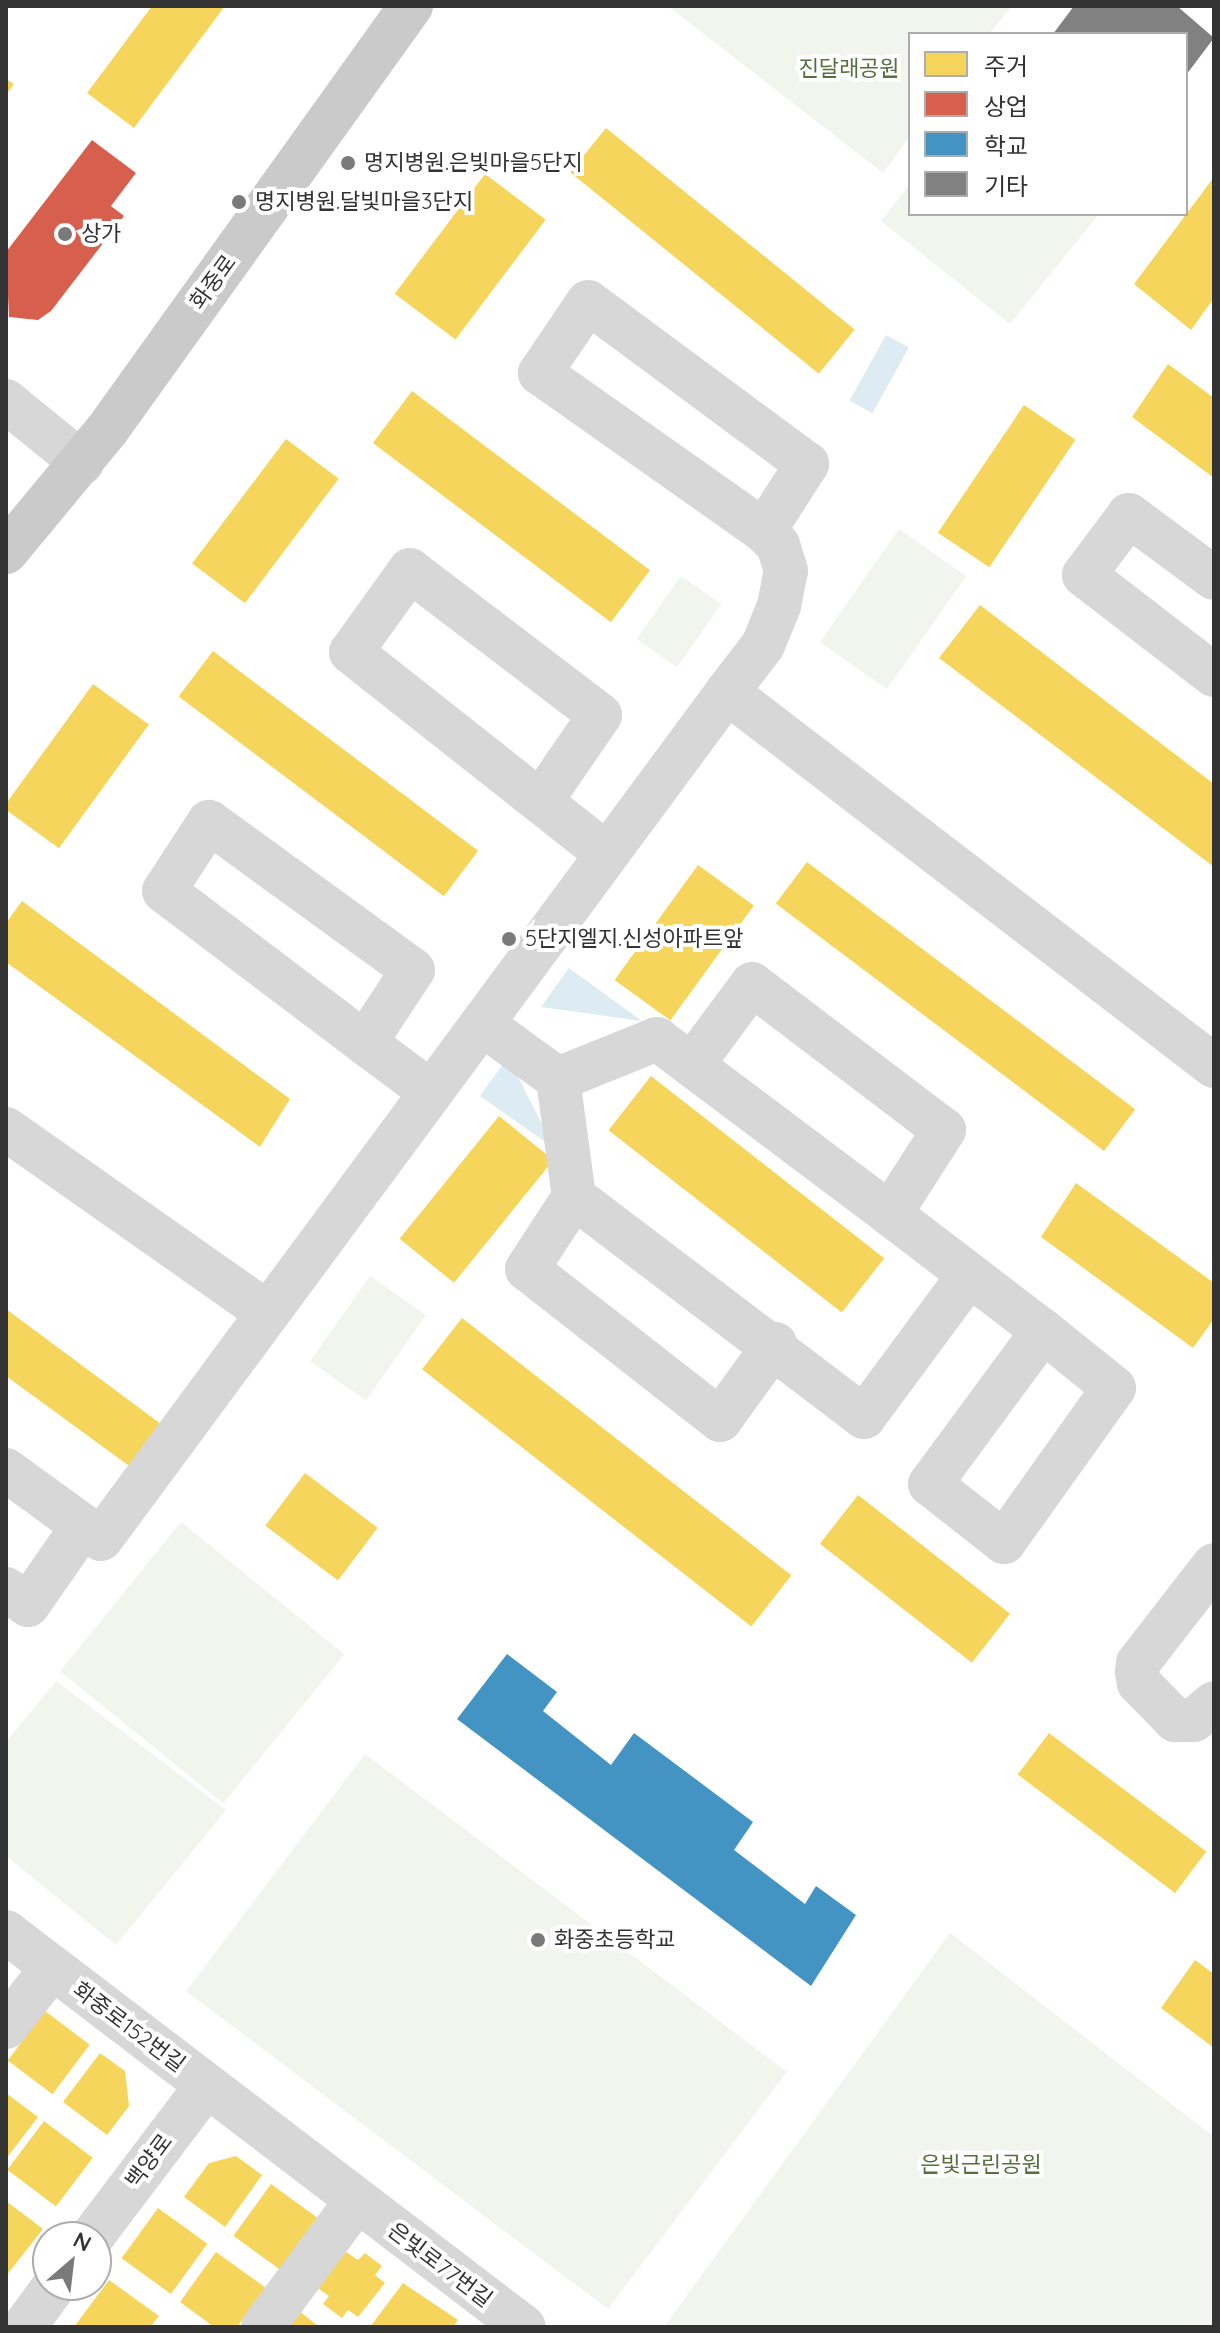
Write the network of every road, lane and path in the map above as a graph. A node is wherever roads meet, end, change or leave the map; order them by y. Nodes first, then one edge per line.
1 (411, 6) edge
2 (6, 401) edge
3 (82, 463) junction
4 (764, 531) junction
5 (6, 552) edge
6 (1214, 578) edge
7 (1214, 675) edge
8 (727, 692) junction
9 (541, 801) junction
10 (607, 854) junction
11 (482, 1024) junction
12 (365, 1043) junction
13 (692, 1065) junction
14 (1214, 1066) edge
15 (558, 1079) junction
16 (431, 1092) junction
17 (6, 1129) edge
18 (574, 1197) junction
19 (890, 1214) junction
20 (969, 1275) junction
21 (268, 1313) junction
22 (1043, 1331) junction
23 (775, 1344) junction
24 (6, 1470) edge
25 (83, 1526) junction
26 (1214, 1565) edge
27 (6, 1589) edge
28 (1214, 1703) edge
29 (6, 1932) edge
30 (52, 1968) junction
31 (6, 2027) edge
32 (206, 2086) junction
33 (356, 2202) junction
34 (104, 2221) edge
35 (43, 2301) edge
36 (24, 2327) edge
37 (263, 2327) edge
38 (524, 2327) edge

1 - 3 main road, 화중로
2 - 3 street
3 - 5 main road, 화중로
4 - 4 street
4 - 8 street
6 - 7 street
8 - 10 street
8 - 14 street
9 - 9 street
9 - 10 street
10 - 11 street
11 - 15 street
11 - 16 street
12 - 12 street
12 - 16 street
13 - 15 street
13 - 19 street
13 - 19 street
15 - 18 street
16 - 21 street
17 - 21 street
18 - 23 street
18 - 23 street
19 - 20 street
20 - 22 street
20 - 23 street
21 - 25 street
22 - 22 street
24 - 25 street
25 - 27 street
26 - 28 street
29 - 30 street, 화중로152번길
30 - 31 street, 화중로152번길
30 - 32 street, 화중로152번길
32 - 33 street, 은빛로77번길
32 - 34 street, 백양로
33 - 37 street
33 - 38 street, 은빛로77번길
35 - 36 street

